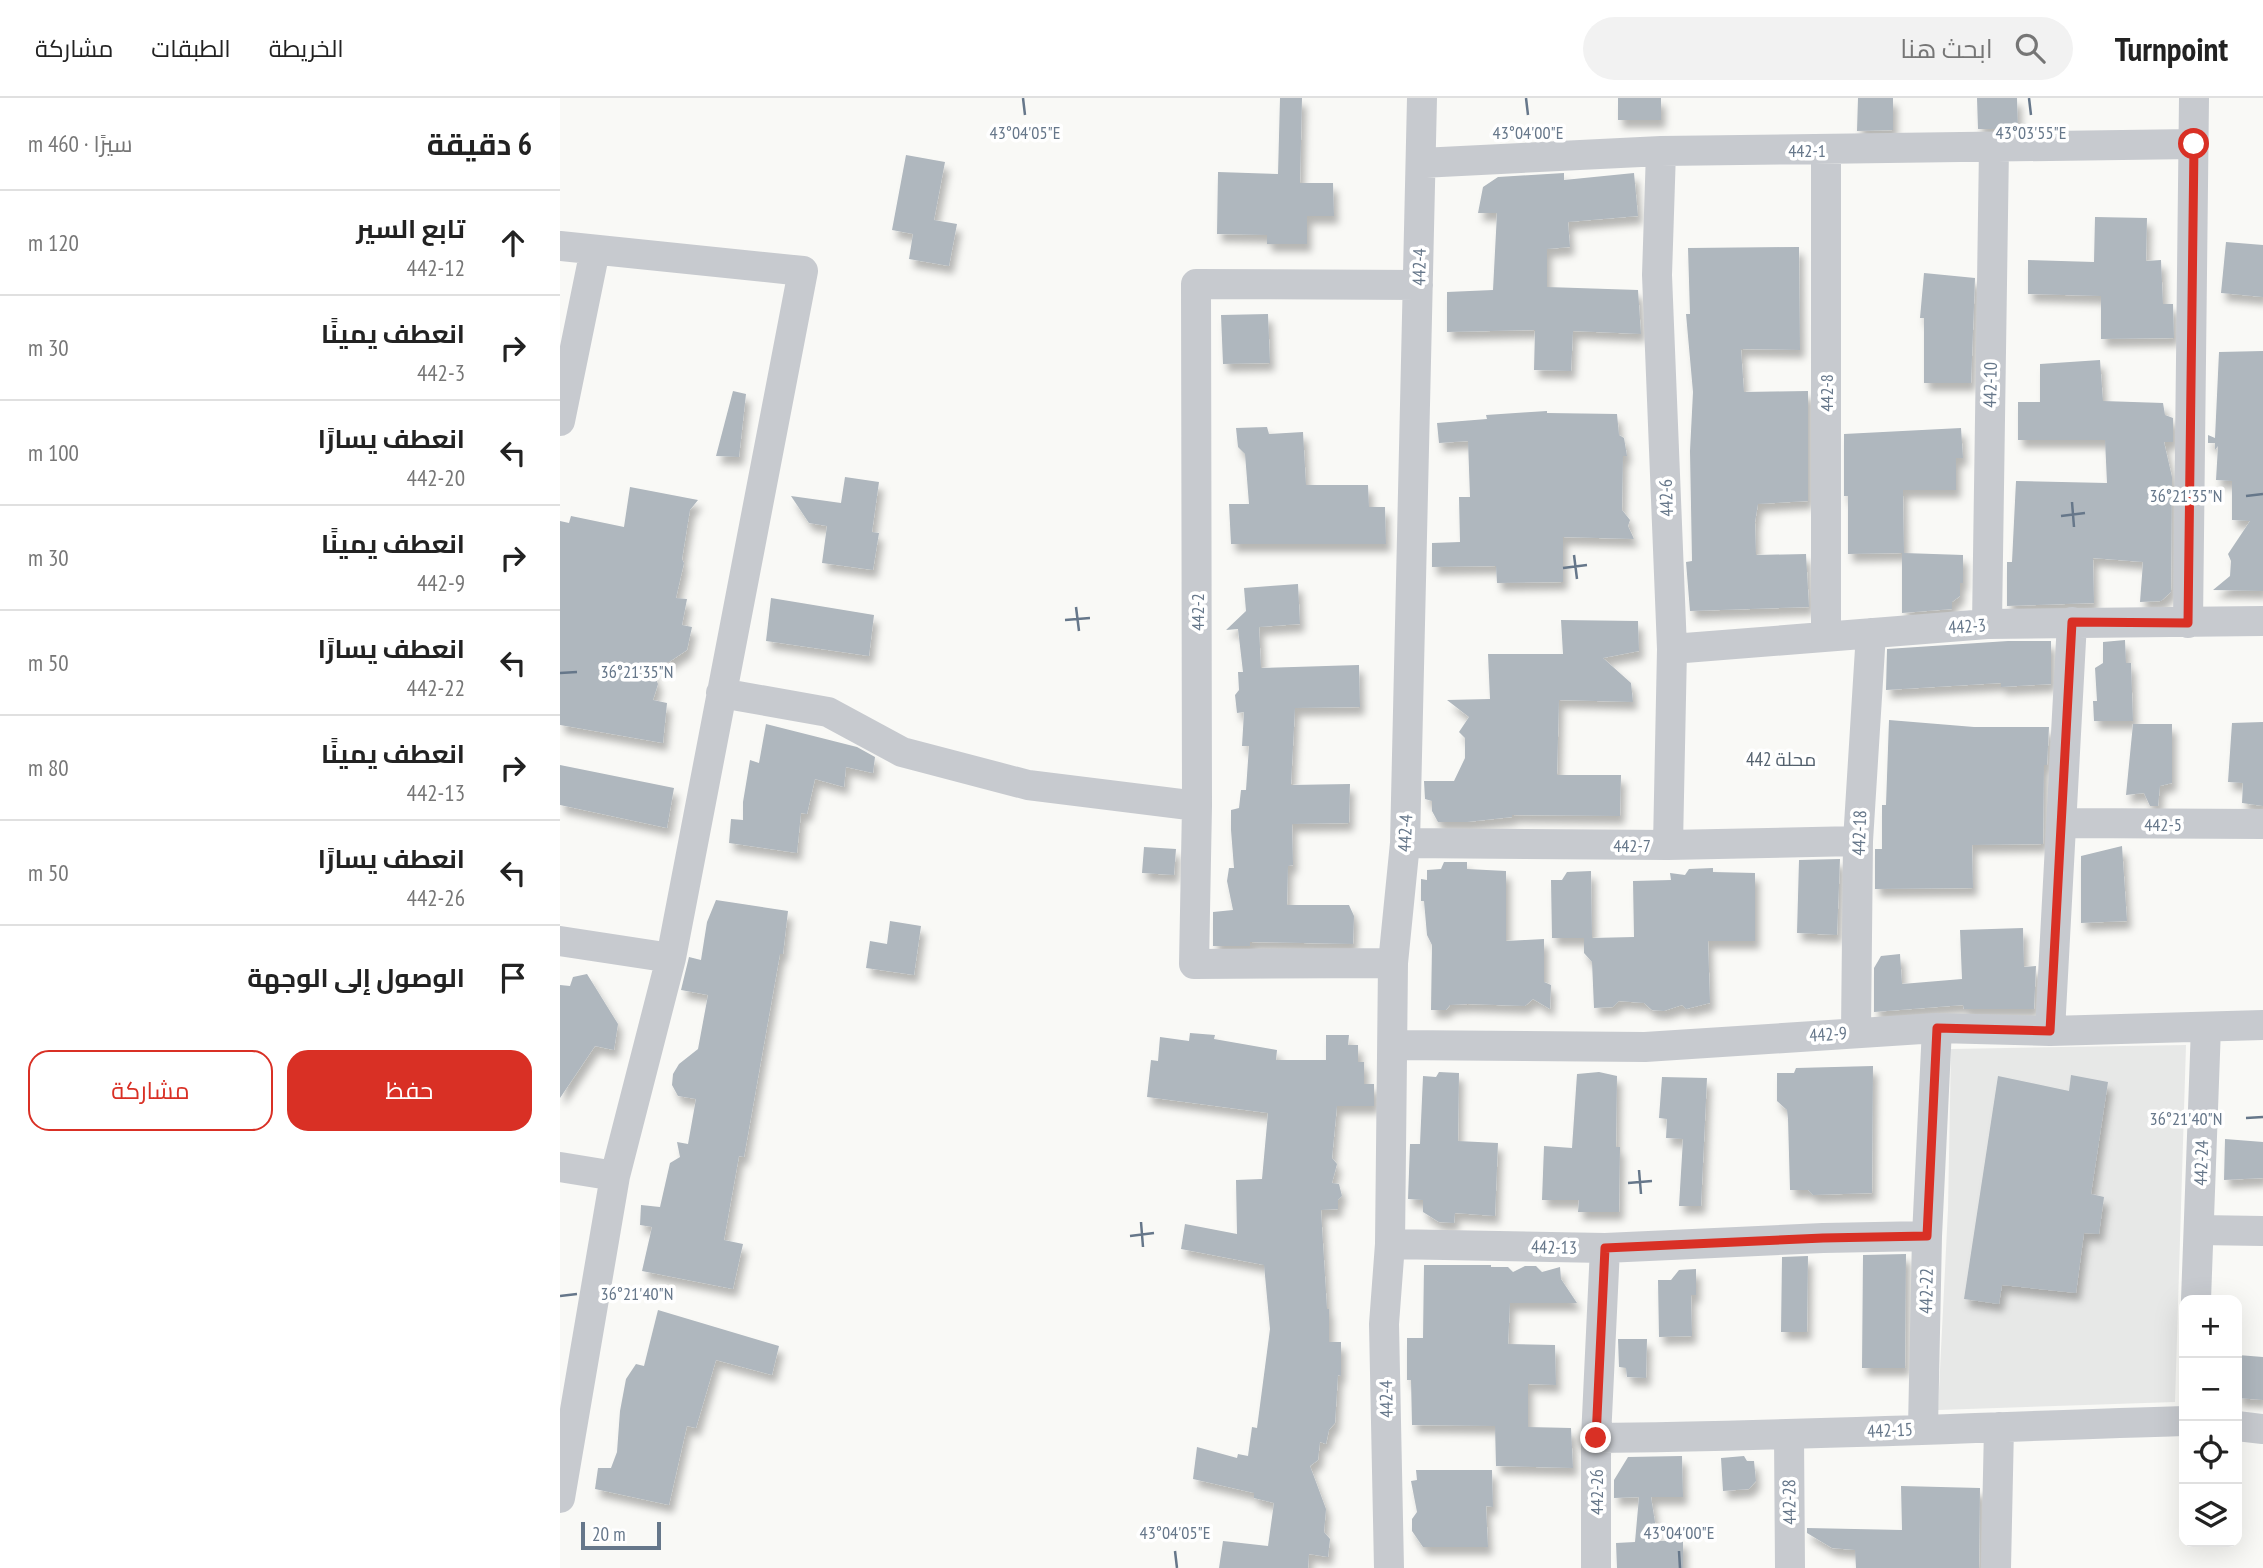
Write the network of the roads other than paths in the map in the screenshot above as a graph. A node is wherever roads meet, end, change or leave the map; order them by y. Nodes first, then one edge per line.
1 (1422, 98) edge
2 (2194, 98) edge
3 (2194, 144) junction
4 (1994, 147) junction
5 (1826, 150) junction
6 (1661, 151) junction
7 (1421, 163) junction
8 (560, 246) edge
9 (595, 250) junction
10 (1418, 285) junction
11 (560, 421) edge
12 (2263, 621) edge
13 (2072, 622) junction
14 (2188, 623) junction
15 (1987, 624) junction
16 (1871, 633) junction
17 (1826, 637) junction
18 (1672, 649) junction
19 (721, 693) junction
20 (1197, 806) junction
21 (2063, 823) junction
22 (2263, 824) edge
23 (1858, 841) junction
24 (1405, 843) junction
25 (1668, 845) junction
26 (560, 941) edge
27 (671, 958) junction
28 (1393, 963) junction
29 (2263, 1025) edge
30 (2206, 1027) junction
31 (1937, 1028) junction
32 (2050, 1031) junction
33 (1856, 1032) junction
34 (1394, 1045) junction
35 (560, 1167) edge
36 (615, 1176) junction
37 (2199, 1230) junction
38 (2263, 1231) edge
39 (1927, 1236) junction
40 (1390, 1244) junction
41 (1605, 1248) junction
42 (2196, 1295) edge
43 (2179, 1421) edge
44 (1999, 1427) junction
45 (2242, 1427) edge
46 (1923, 1428) junction
47 (2263, 1429) edge
48 (1788, 1436) junction
49 (1596, 1438) junction
50 (560, 1498) edge
51 (1388, 1568) edge
52 (1596, 1568) edge
53 (1790, 1568) edge
54 (1996, 1568) edge

1 - 7 street, 442-4
2 - 3 street
3 - 4 street, 442-1
3 - 14 street
4 - 5 street, 442-1
4 - 15 street, 442-10
5 - 6 street, 442-1
5 - 17 street, 442-8
6 - 7 street, 442-1
6 - 18 street, 442-6
7 - 10 street, 442-4
8 - 9 street
9 - 11 street
9 - 19 street
10 - 20 street, 442-2
10 - 24 street, 442-4
12 - 14 street, 442-3
13 - 14 street, 442-3
13 - 15 street, 442-3
13 - 21 street
15 - 16 street, 442-3
16 - 17 street, 442-3
16 - 23 street, 442-18
17 - 18 street, 442-3
18 - 25 street, 442-6
19 - 20 street
19 - 27 street
20 - 28 street, 442-2
21 - 22 street, 442-5
21 - 32 street
23 - 25 street, 442-7
23 - 33 street, 442-18
24 - 25 street, 442-7
24 - 28 street, 442-4
26 - 27 street
27 - 36 street
28 - 34 street, 442-4
29 - 30 street, 442-9
30 - 32 street, 442-9
30 - 37 street, 442-24
31 - 32 street, 442-9
31 - 33 street, 442-9
31 - 39 street, 442-22
33 - 34 street, 442-9
34 - 40 street, 442-4
35 - 36 street
36 - 50 street
37 - 38 street
37 - 42 street, 442-24
39 - 41 street, 442-13
39 - 46 street, 442-22
40 - 41 street, 442-13
40 - 51 street, 442-4
41 - 49 street, 442-26
43 - 44 street, 442-15
44 - 46 street, 442-15
44 - 54 street
45 - 47 street
46 - 48 street, 442-15
48 - 49 street, 442-15
48 - 53 street, 442-28
49 - 52 street, 442-26

